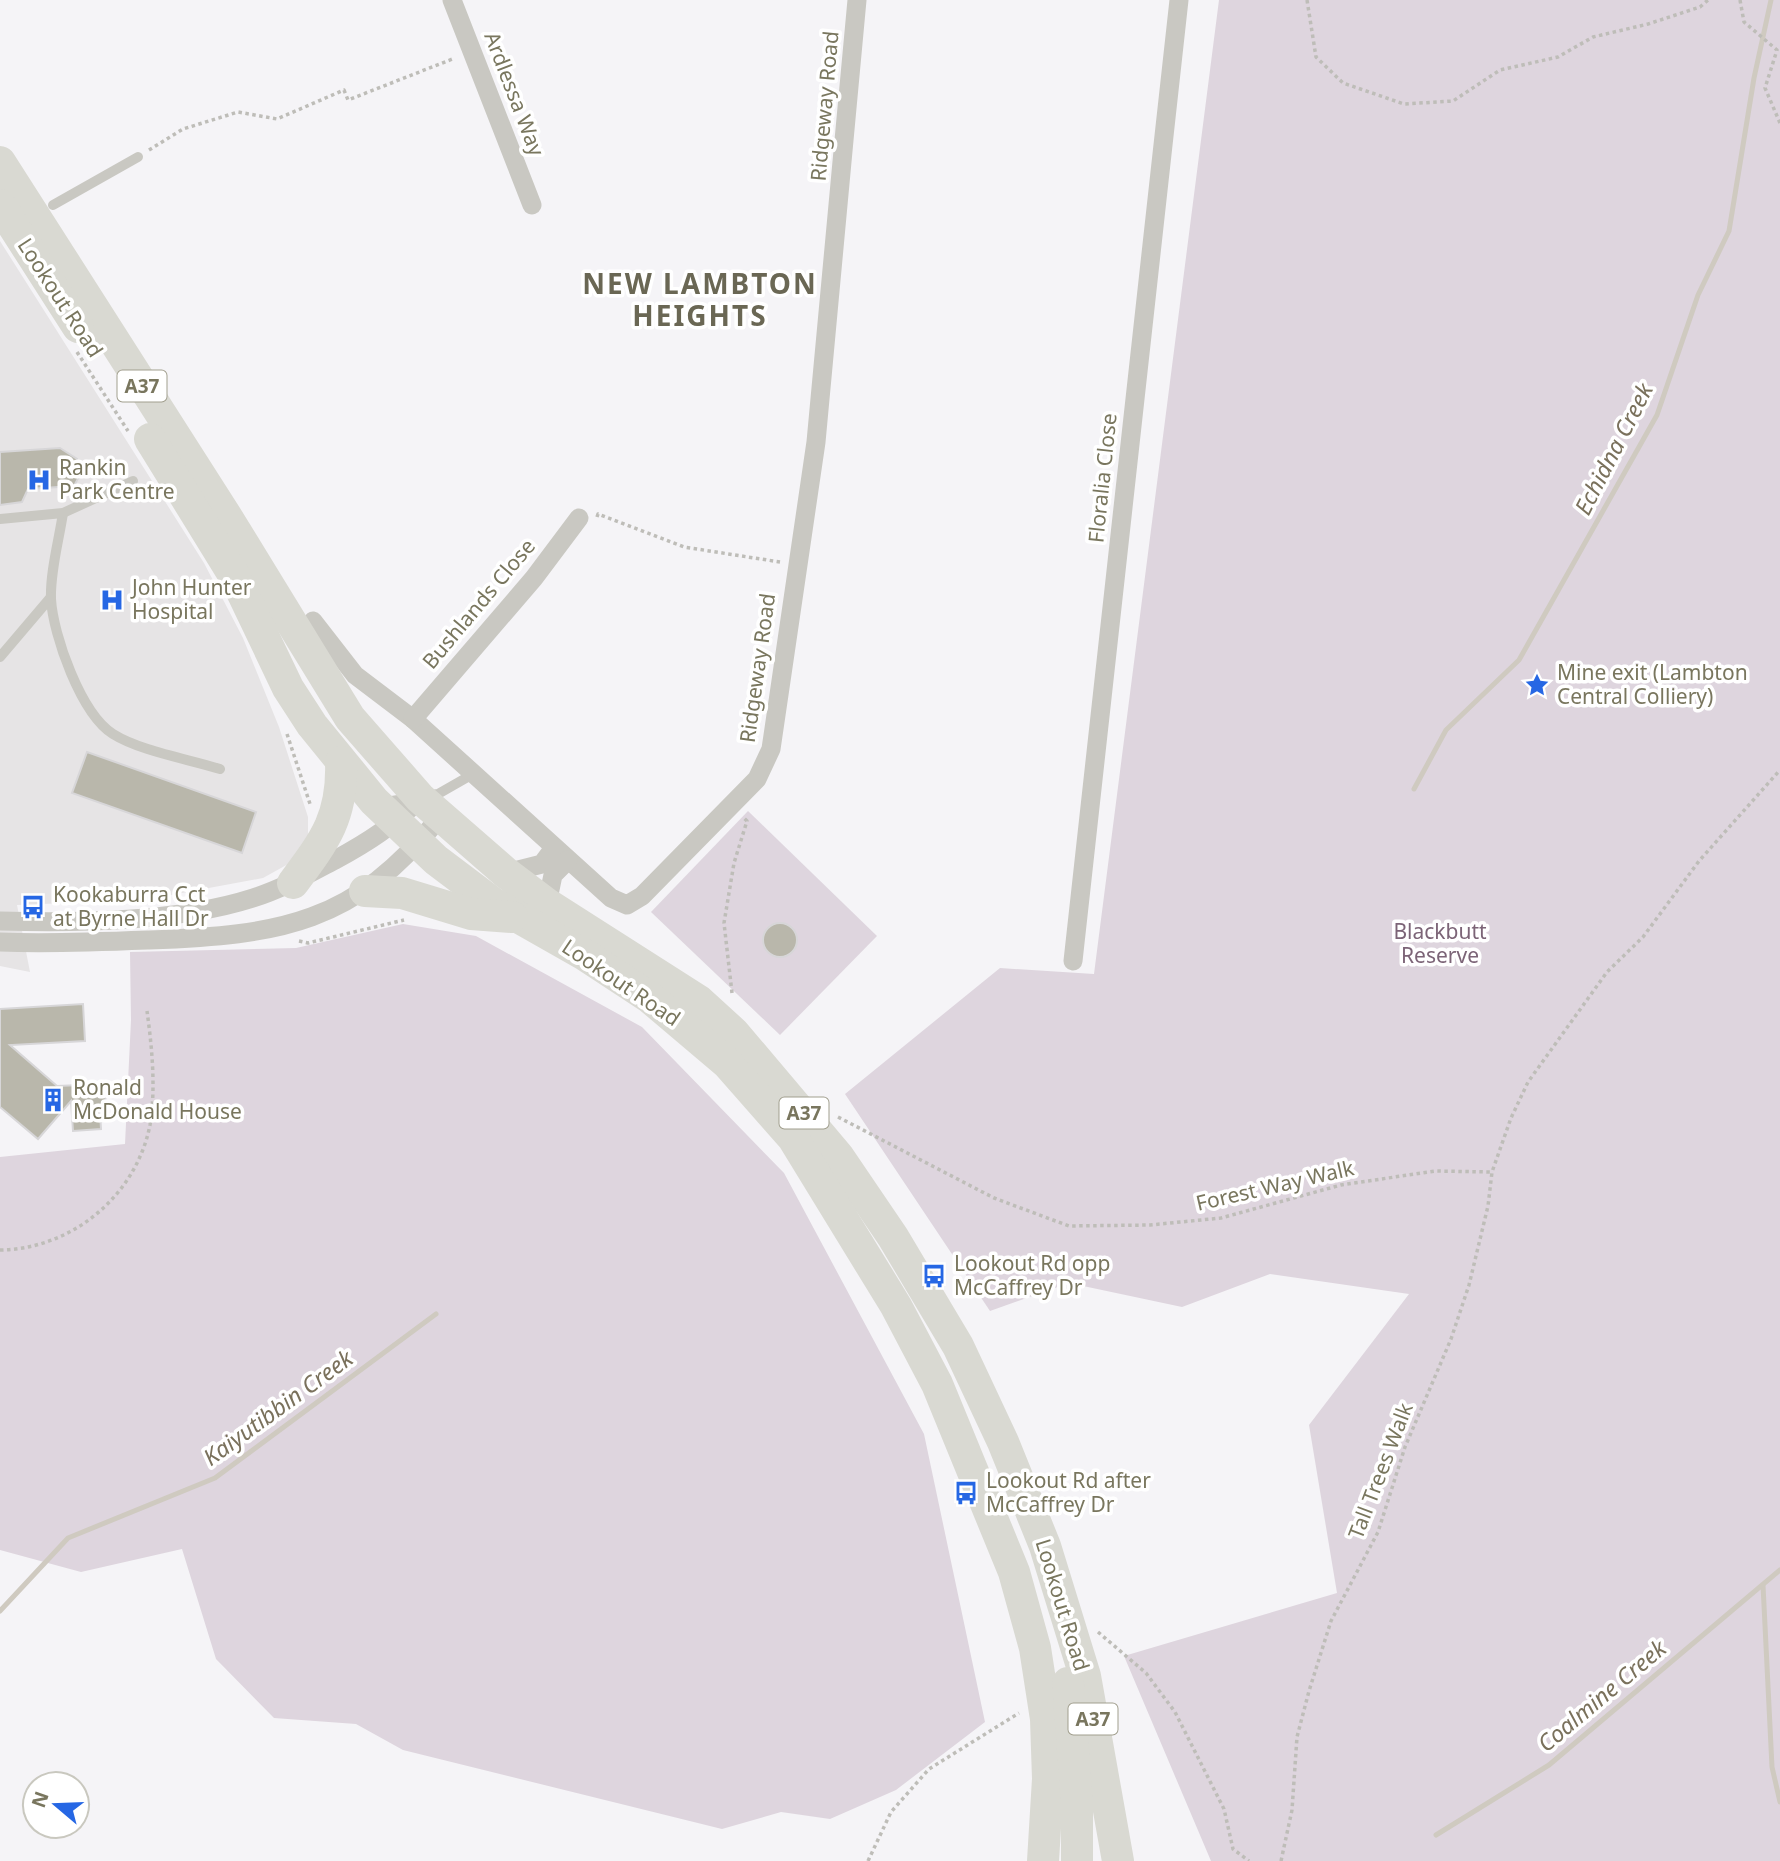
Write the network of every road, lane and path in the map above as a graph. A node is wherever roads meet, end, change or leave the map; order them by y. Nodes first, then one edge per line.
1 (452, 0) edge
2 (857, 0) edge
3 (1179, 0) edge
4 (1307, 0) edge
5 (1708, 0) edge
6 (1740, 0) edge
7 (473, 51) junction
8 (1780, 123) edge
9 (138, 157) joint
10 (0, 162) edge
11 (0, 205) edge
12 (53, 205) dead end
13 (532, 205) dead end
14 (132, 481) dead end
15 (63, 513) junction
16 (0, 519) edge
17 (586, 521) joint
18 (795, 565) junction
19 (51, 597) junction
20 (313, 621) dead end
21 (0, 657) edge
22 (413, 719) junction
23 (341, 762) junction
24 (220, 769) dead end
25 (1780, 770) edge
26 (473, 774) junction
27 (374, 801) junction
28 (430, 807) junction
29 (747, 821) dead end
30 (407, 834) junction
31 (561, 854) junction
32 (506, 873) junction
33 (293, 883) junction
34 (365, 891) junction
35 (547, 904) junction
36 (517, 918) junction
37 (414, 919) dead end
38 (0, 921) edge
39 (0, 942) edge
40 (309, 943) dead end
41 (1073, 961) dead end
42 (732, 993) dead end
43 (147, 1011) dead end
44 (836, 1116) dead end
45 (1492, 1172) junction
46 (0, 1250) edge
47 (1056, 1581) junction
48 (1098, 1632) dead end
49 (1021, 1703) dead end
50 (1048, 1779) junction
51 (868, 1861) edge
52 (1027, 1861) edge
53 (1043, 1861) edge
54 (1077, 1861) edge
55 (1118, 1861) edge
56 (1250, 1861) edge
57 (1281, 1861) edge

1 - 7 street, Ardlessa Way
2 - 18 street, Ridgeway Road
3 - 41 street, Floralia Close
4 - 5 path
6 - 8 path
7 - 9 path
7 - 13 street, Ardlessa Way
9 - 12 lane
10 - 28 highway, Lookout Road / A37
11 - 23 highway, Lookout Road / A37
14 - 15 lane
15 - 16 lane
15 - 19 lane
17 - 18 path
17 - 22 street, Bushlands Close
18 - 31 street, Ridgeway Road
19 - 21 lane
19 - 24 lane
20 - 22 street, Ridgeway Road
22 - 26 street, Ridgeway Road
23 - 27 highway, Lookout Road / A37
23 - 33 highway
25 - 45 path, Tall Trees Walk
26 - 28 lane
26 - 31 street, Ridgeway Road
27 - 28 lane
27 - 30 highway, Lookout Road / A37
28 - 30 street
28 - 30 street
28 - 32 highway, Lookout Road / A37
29 - 42 path
30 - 33 street
30 - 34 street
30 - 36 highway, Lookout Road / A37
31 - 32 street
31 - 35 street
32 - 35 highway, Lookout Road / A37
33 - 38 street
34 - 36 highway
34 - 39 street
35 - 47 highway, Lookout Road / A37
36 - 50 highway, Lookout Road / A37
37 - 40 path
43 - 46 path
44 - 45 path, Forest Way Walk
45 - 57 path, Tall Trees Walk
47 - 54 highway
47 - 55 highway, Lookout Road / A37
48 - 56 path
49 - 51 path
50 - 52 highway
50 - 53 highway, Lookout Road

